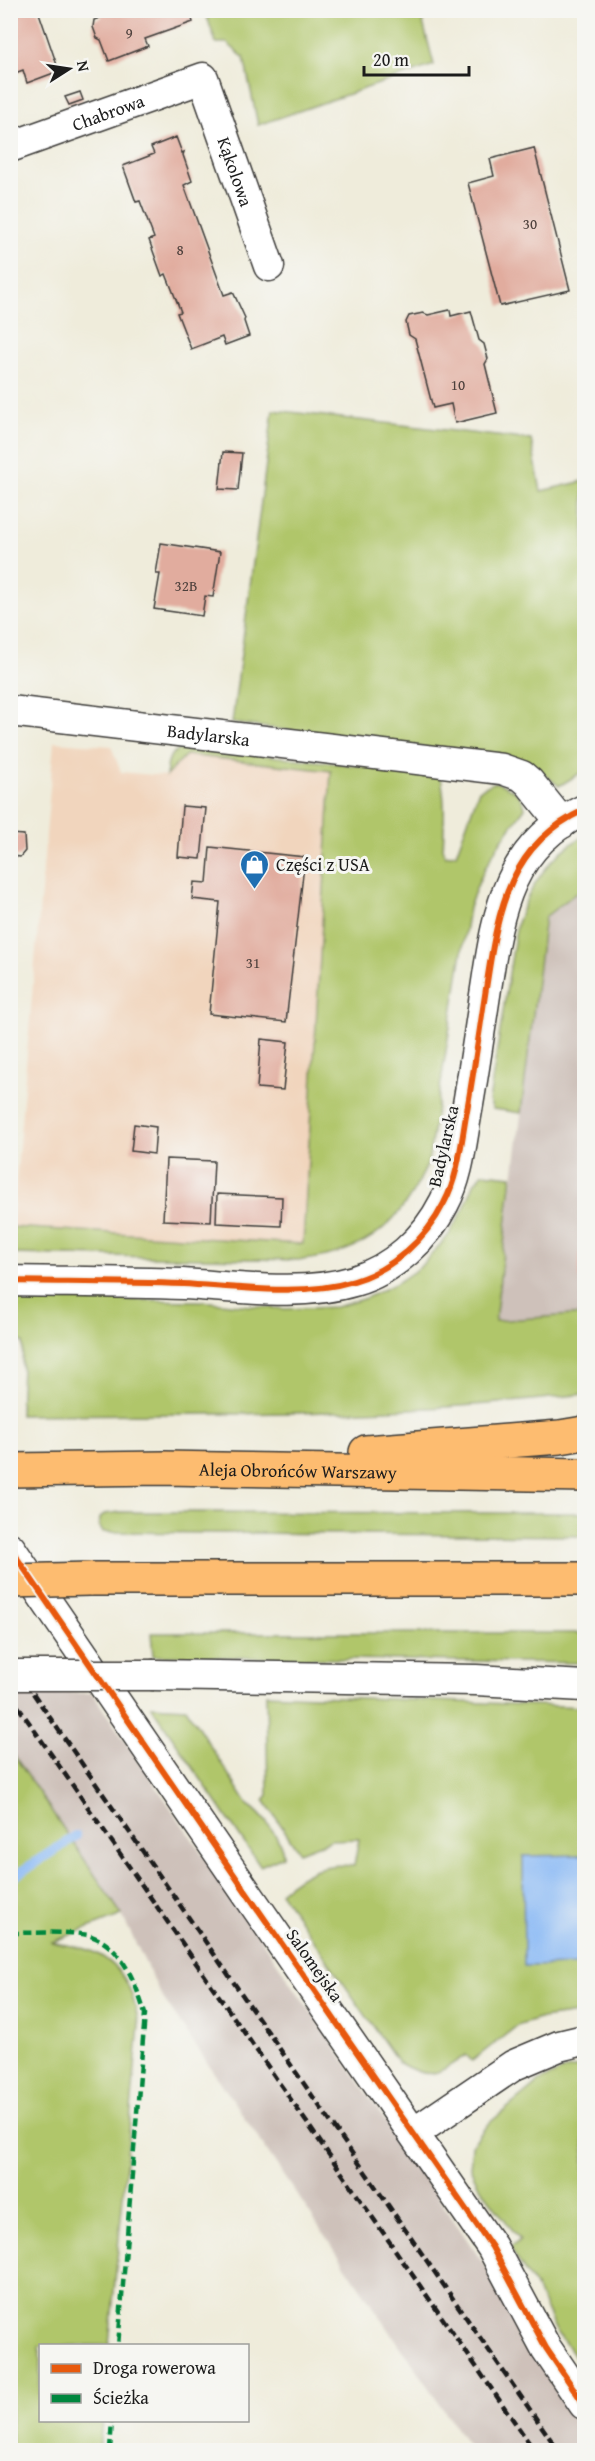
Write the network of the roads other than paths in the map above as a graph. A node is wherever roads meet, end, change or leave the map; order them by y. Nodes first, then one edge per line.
1 (203, 78) joint
2 (10, 147) edge
3 (269, 266) dead end
4 (10, 711) edge
5 (573, 817) edge
6 (10, 1281) edge
7 (585, 1433) edge
8 (164, 1468) junction
9 (11, 1470) edge
10 (585, 1475) edge
11 (10, 1548) edge
12 (585, 1579) edge
13 (10, 1581) edge
14 (10, 1675) edge
15 (585, 1686) edge
16 (585, 2040) edge
17 (414, 2133) junction
18 (585, 2404) edge

1 - 2 street, Chabrowa
1 - 3 street, Kąkolowa
4 - 5 street, Badylarska
5 - 6 street, Badylarska
7 - 8 main road
8 - 9 main road, Aleja Obrońców Warszawy
8 - 10 main road, Aleja Obrońców Warszawy
11 - 17 street, Salomejska
12 - 13 main road, bridge
14 - 15 street, bridge
16 - 17 street
17 - 18 street, Salomejska

